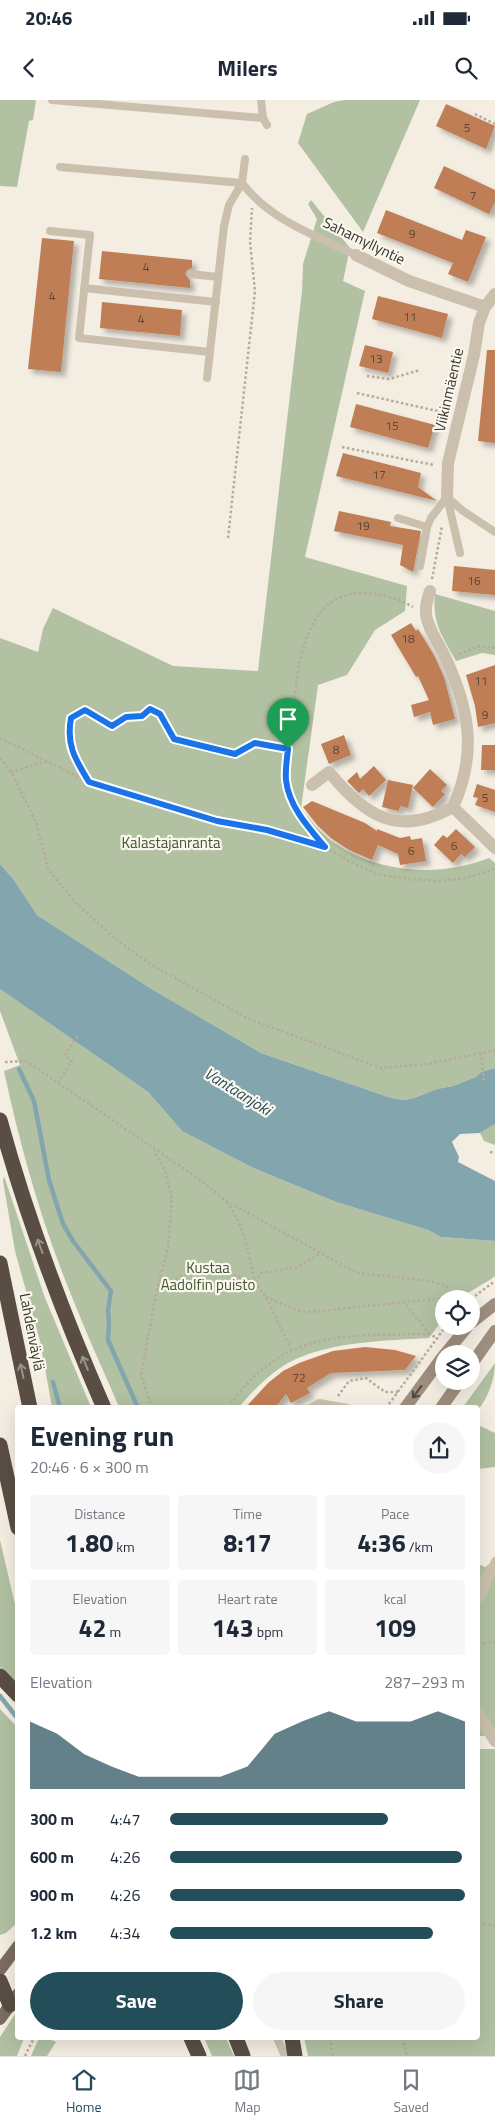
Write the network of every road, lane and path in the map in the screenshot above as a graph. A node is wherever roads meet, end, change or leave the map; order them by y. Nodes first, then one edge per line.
1 (52, 100) edge
2 (261, 100) edge
3 (475, 114) dead end
4 (495, 124) edge
5 (245, 159) dead end
6 (60, 167) dead end
7 (242, 183) junction
8 (253, 197) junction
9 (50, 231) dead end
10 (356, 255) joint
11 (191, 274) dead end
12 (218, 277) junction
13 (84, 288) junction
14 (495, 294) edge
15 (216, 302) junction
16 (485, 308) junction
17 (210, 352) junction
18 (420, 370) dead end
19 (367, 376) dead end
20 (207, 378) dead end
21 (357, 393) dead end
22 (459, 416) junction
23 (342, 447) dead end
24 (448, 469) junction
25 (447, 497) junction
26 (398, 518) dead end
27 (442, 525) dead end
28 (427, 527) junction
29 (495, 532) edge
30 (228, 538) dead end
31 (460, 553) dead end
32 (420, 566) dead end
33 (430, 590) joint
34 (425, 614) junction
35 (495, 648) edge
36 (446, 659) junction
37 (0, 738) edge
38 (288, 749) junction
39 (0, 758) edge
40 (49, 761) junction
41 (11, 772) junction
42 (89, 782) junction
43 (312, 785) dead end
44 (453, 807) junction
45 (325, 847) junction
46 (495, 848) edge
47 (495, 869) edge
48 (77, 1037) dead end
49 (495, 1050) edge
50 (481, 1053) junction
51 (4, 1062) dead end
52 (484, 1082) dead end
53 (58, 1083) junction
54 (0, 1120) edge
55 (154, 1150) junction
56 (490, 1152) dead end
57 (495, 1153) edge
58 (226, 1201) junction
59 (321, 1253) junction
60 (0, 1263) edge
61 (495, 1281) edge
62 (255, 1282) junction
63 (157, 1289) junction
64 (449, 1290) edge
65 (480, 1293) edge
66 (266, 1297) junction
67 (435, 1299) edge
68 (403, 1301) junction
69 (495, 1304) edge
70 (480, 1316) edge
71 (495, 1331) edge
72 (429, 1334) junction
73 (439, 1335) edge
74 (460, 1335) edge
75 (437, 1338) junction
76 (452, 1345) edge
77 (292, 1350) junction
78 (480, 1352) edge
79 (435, 1366) edge
80 (454, 1390) edge
81 (398, 1392) junction
82 (30, 1405) edge
83 (103, 1405) edge
84 (151, 1405) edge
85 (231, 1405) edge
86 (315, 1405) edge
87 (331, 1405) joint
88 (388, 1405) edge
89 (407, 1405) edge
90 (443, 1405) edge
91 (0, 1445) edge
92 (0, 1496) edge
93 (15, 1514) edge
94 (15, 1531) edge
95 (493, 1565) edge
96 (480, 1591) edge
97 (495, 1642) edge
98 (480, 1644) edge
99 (0, 1676) edge
100 (15, 1692) edge
101 (480, 1715) edge
102 (495, 1741) edge
103 (480, 1923) edge
104 (495, 1926) edge
105 (15, 1950) edge
106 (0, 1970) edge
107 (0, 1981) edge
108 (9, 2000) edge
109 (0, 2020) edge
110 (33, 2040) edge
111 (192, 2040) edge
112 (237, 2040) edge
113 (278, 2040) edge
114 (292, 2040) edge
115 (330, 2040) edge
116 (403, 2040) edge
117 (26, 2056) edge
118 (199, 2056) edge
119 (243, 2056) edge
120 (284, 2056) edge
121 (296, 2056) edge
122 (333, 2056) edge
123 (407, 2056) edge

1 - 2 lane
3 - 4 path
5 - 7 lane
6 - 7 lane
7 - 8 lane, Sahamyllyntie
7 - 12 lane
8 - 10 lane, Sahamyllyntie
8 - 30 path
9 - 13 lane
10 - 16 street, Sahamyllyntie
11 - 12 lane
12 - 15 lane
13 - 15 lane
13 - 17 lane
14 - 16 street, Viikinmäentie
15 - 17 lane
16 - 22 street, Viikinmäentie
17 - 20 lane
18 - 19 path
21 - 22 path
22 - 24 street, Viikinmäentie
23 - 24 path
24 - 25 street, Viikinmäentie
25 - 28 lane
25 - 29 lane
25 - 31 lane
26 - 28 lane
27 - 33 path
28 - 32 lane
33 - 34 street
34 - 36 street
34 - 38 path
35 - 36 path
36 - 44 street
37 - 40 path
38 - 42 path
38 - 45 path
39 - 41 path
40 - 41 path
40 - 42 path
41 - 50 path
42 - 45 path
43 - 44 street
44 - 46 street
45 - 47 path
48 - 53 path
49 - 50 path
50 - 52 path
51 - 53 path
53 - 55 path
83 -> 54 highway
55 - 58 path
55 - 63 path
56 - 57 path
58 - 59 path
58 - 62 path
59 - 62 path
59 - 64 path
82 -> 60 highway, Lahdenväylä
61 - 65 path
62 - 63 path
62 - 66 path
63 - 84 path
66 - 68 path
66 - 77 path
67 - 68 path
68 - 72 path
69 - 70 main road
71 - 78 main road
72 - 75 path
72 - 77 path
73 - 75 path
74 - 76 main road
75 - 81 path
77 - 85 path
79 -> 89 main road
80 - 90 main road
81 - 87 path
81 - 88 path
86 - 87 lane
91 - 93 highway
92 - 94 highway
95 - 96 street
97 - 98 path
99 - 100 highway
101 - 102 street
103 - 104 path
105 - 106 main road
107 - 108 highway
108 - 109 main road
110 - 117 path
111 - 118 highway
112 - 119 highway
113 - 120 lane
114 - 121 highway
115 - 122 path
116 - 123 path

